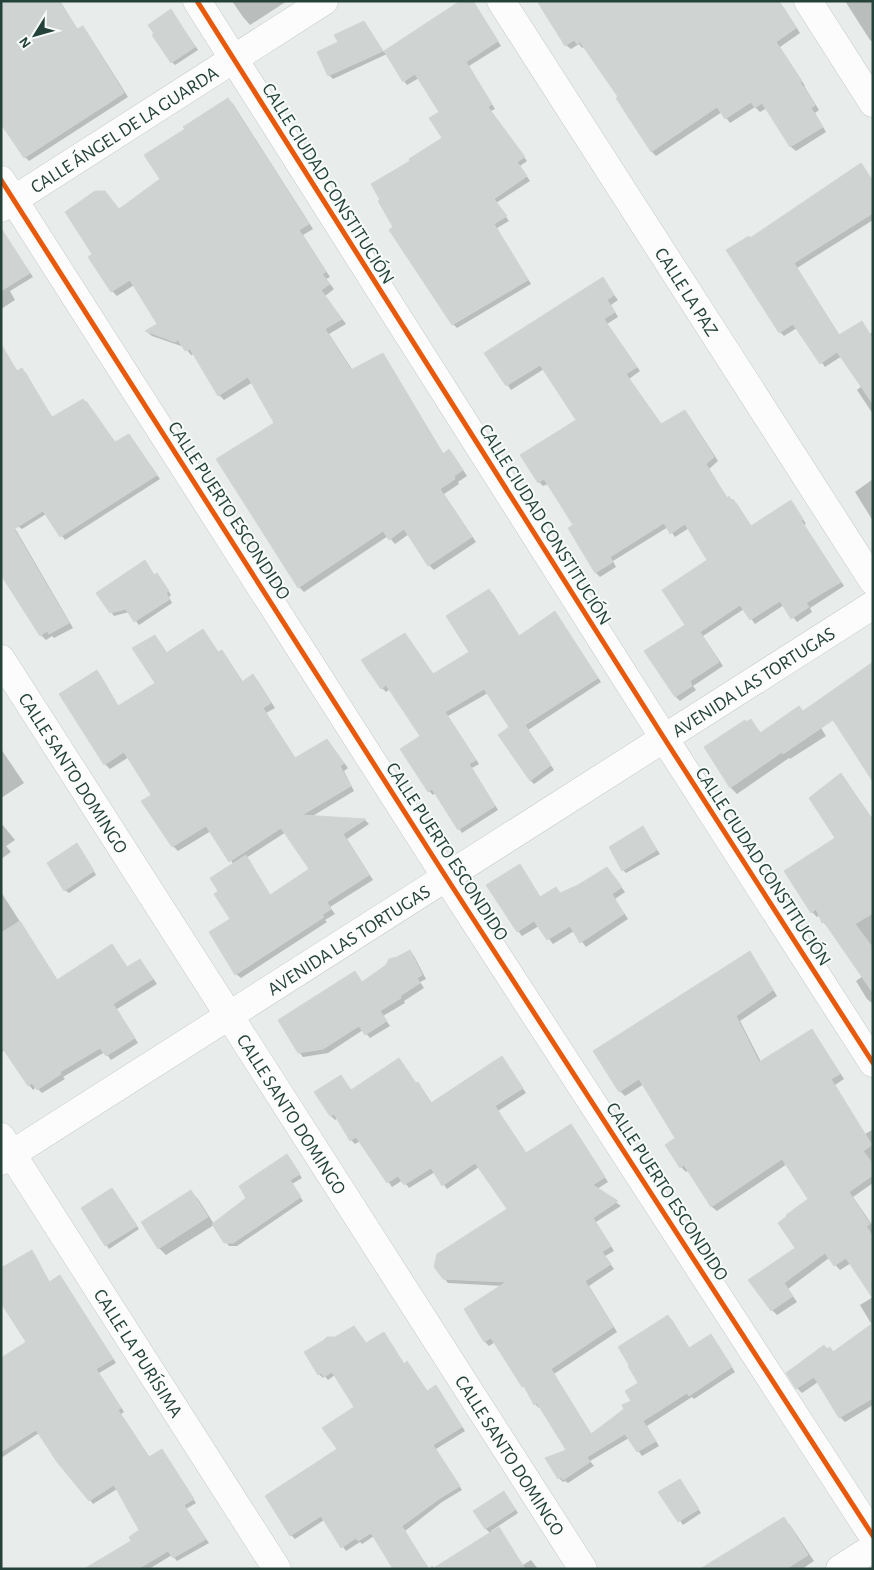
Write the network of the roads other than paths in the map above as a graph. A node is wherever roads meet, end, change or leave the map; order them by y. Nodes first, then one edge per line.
1 (197, 1) edge
2 (324, 1) edge
3 (501, 1) edge
4 (808, 1) edge
5 (234, 59) junction
6 (873, 103) edge
7 (5, 196) edge
8 (873, 581) edge
9 (873, 605) edge
10 (1, 659) edge
11 (664, 738) junction
12 (446, 877) junction
13 (229, 1015) junction
14 (873, 1062) edge
15 (5, 1150) edge
16 (873, 1536) edge
17 (873, 1548) edge
18 (278, 1569) edge
19 (583, 1569) edge
20 (840, 1569) edge

1 - 5 street, CALLE CIUDAD CONSTITUCIÓN
2 - 5 street, CALLE ÁNGEL DE LA GUARDA
3 - 8 street, CALLE LA PAZ
4 - 6 street
5 - 7 street, CALLE ÁNGEL DE LA GUARDA
5 - 11 street, CALLE CIUDAD CONSTITUCIÓN
7 - 12 street, CALLE PUERTO ESCONDIDO
9 - 11 street, AVENIDA LAS TORTUGAS
10 - 13 street, CALLE SANTO DOMINGO
11 - 12 street, AVENIDA LAS TORTUGAS
11 - 14 street, CALLE CIUDAD CONSTITUCIÓN
12 - 13 street, AVENIDA LAS TORTUGAS
12 - 16 street, CALLE PUERTO ESCONDIDO
13 - 15 street, AVENIDA LAS TORTUGAS
13 - 19 street, CALLE SANTO DOMINGO
15 - 18 street, CALLE LA PURÍSIMA
17 - 20 street

